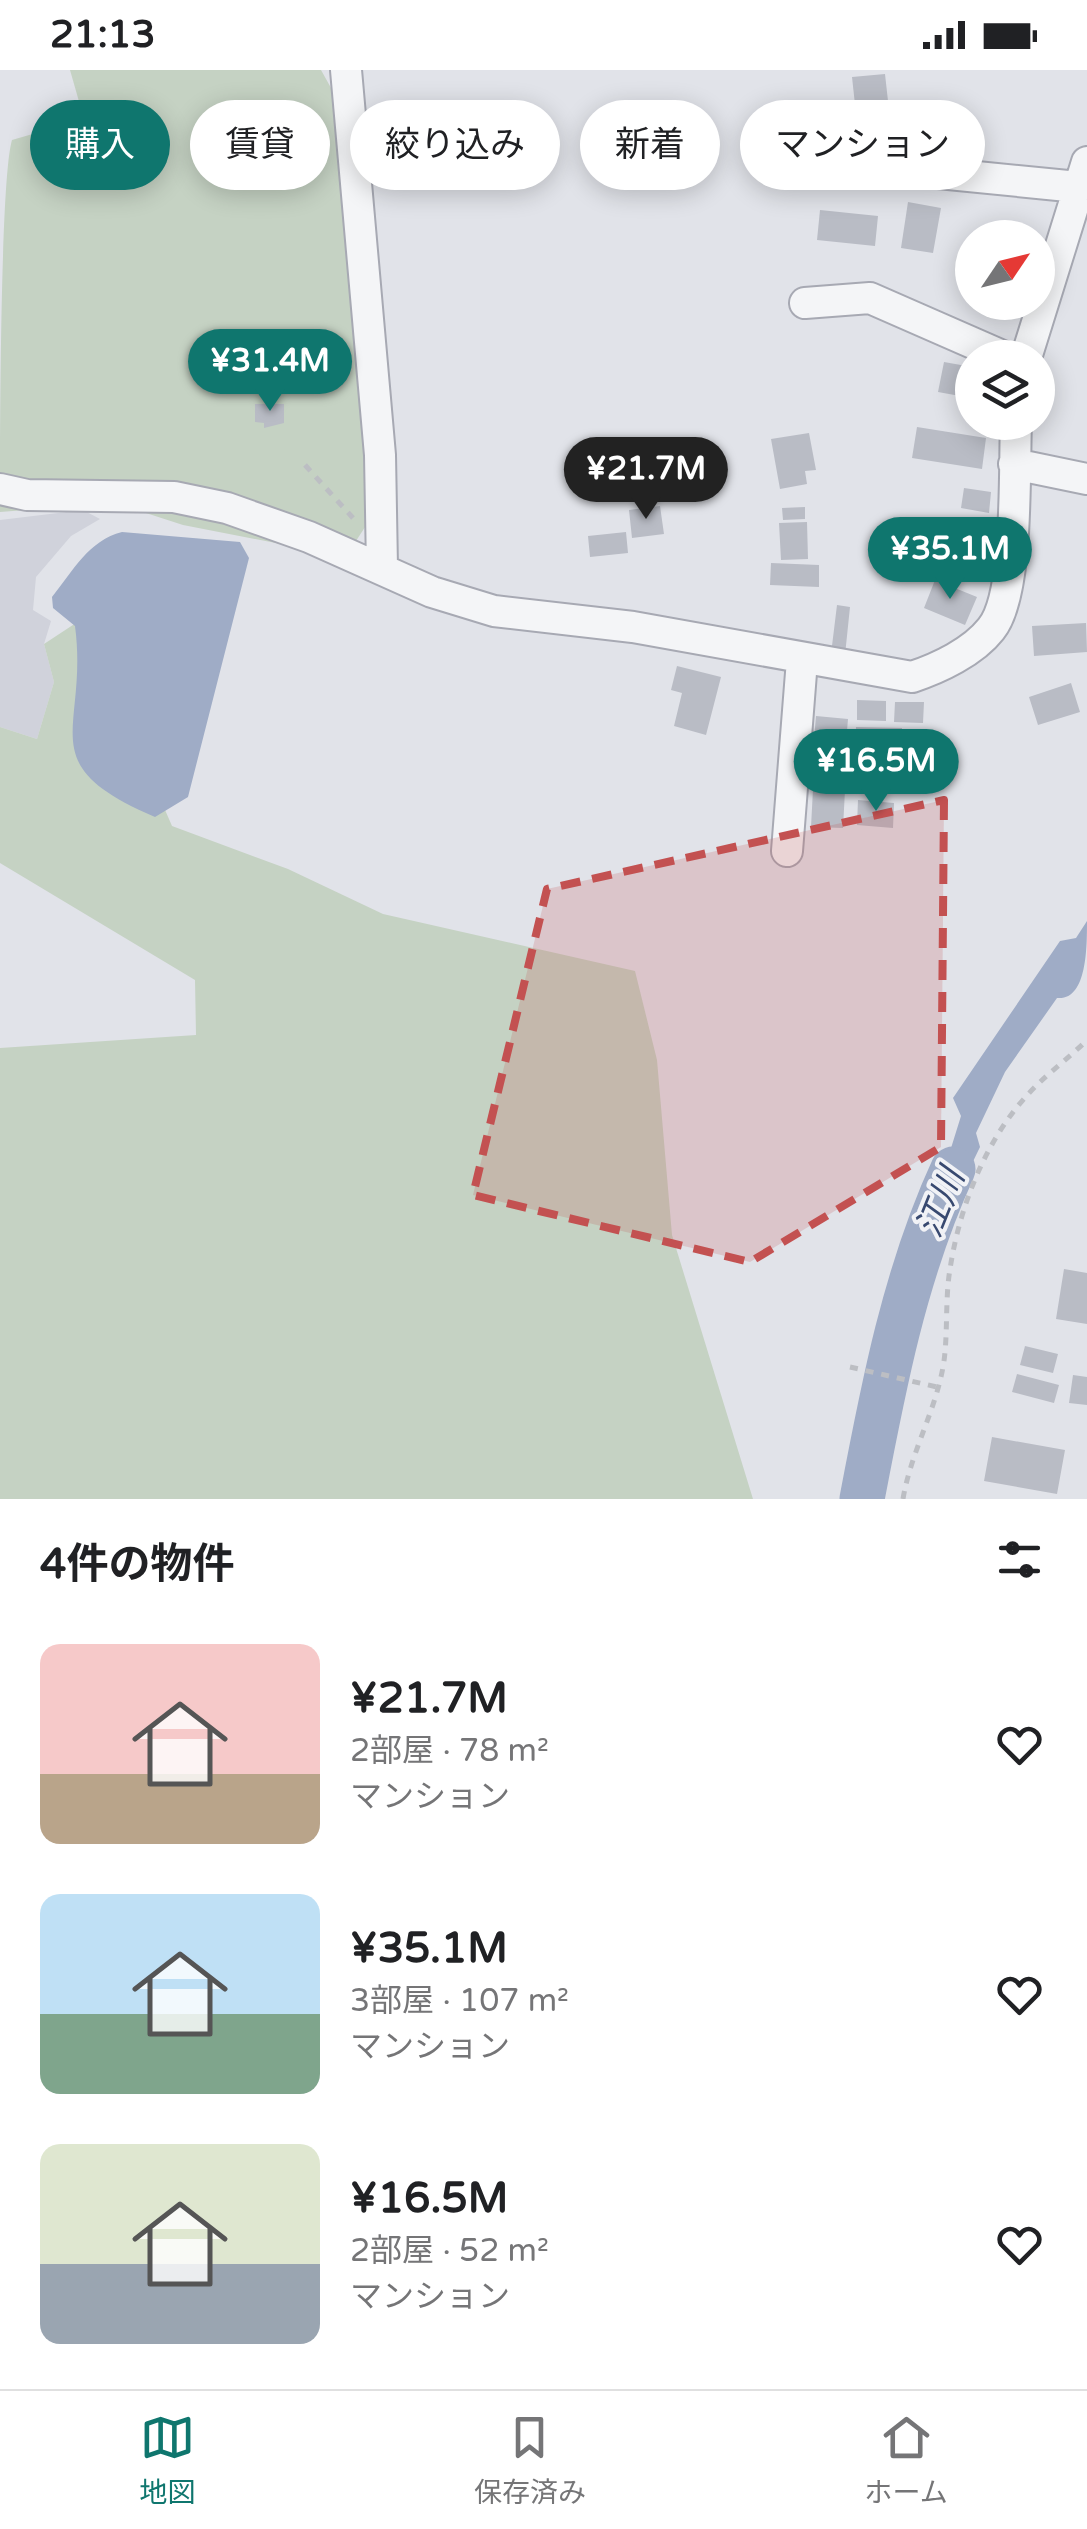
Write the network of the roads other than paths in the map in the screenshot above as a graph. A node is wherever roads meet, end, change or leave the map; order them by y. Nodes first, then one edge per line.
1 (346, 70) edge
2 (985, 170) edge
3 (1082, 174) edge
4 (805, 303) dead end
5 (966, 340) edge
6 (1031, 340) edge
7 (1015, 440) edge
8 (1014, 464) junction
9 (1087, 479) edge
10 (0, 489) edge
11 (382, 559) junction
12 (802, 660) junction
13 (787, 851) dead end

1 - 11 street
2 - 3 street
3 - 6 street
4 - 5 street
7 - 8 street
8 - 9 street
8 - 12 street
10 - 11 street
11 - 12 street
12 - 13 street

